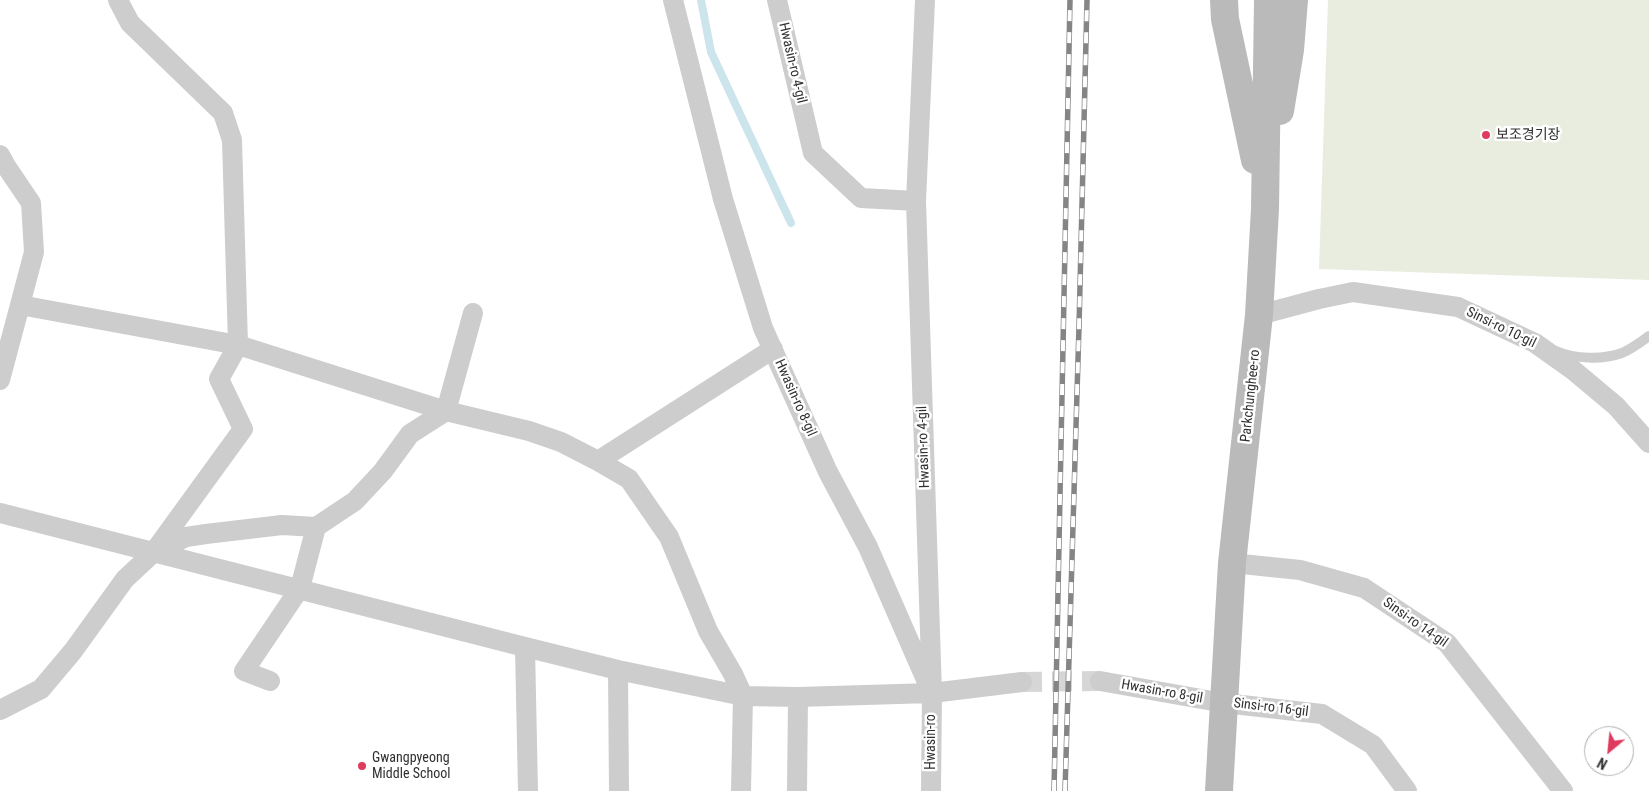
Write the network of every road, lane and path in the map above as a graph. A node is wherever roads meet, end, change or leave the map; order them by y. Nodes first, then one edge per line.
1 (118, 0) edge
2 (673, 0) edge
3 (777, 0) edge
4 (925, 0) edge
5 (1224, 0) edge
6 (1268, 0) edge
7 (1294, 0) edge
8 (0, 155) edge
9 (916, 201) junction
10 (1265, 209) junction
11 (20, 305) junction
12 (473, 314) dead end
13 (1260, 315) junction
14 (1649, 336) edge
15 (1535, 343) junction
16 (238, 346) junction
17 (772, 348) junction
18 (0, 380) edge
19 (446, 412) junction
20 (1649, 443) edge
21 (598, 461) junction
22 (0, 513) edge
23 (316, 527) junction
24 (153, 553) junction
25 (1232, 563) junction
26 (300, 588) junction
27 (525, 647) junction
28 (618, 670) junction
29 (270, 681) dead end
30 (1100, 681) tunnel mouth
31 (1022, 682) tunnel mouth
32 (932, 693) junction
33 (743, 696) junction
34 (798, 697) junction
35 (1224, 703) junction
36 (0, 710) edge
37 (528, 791) edge
38 (619, 791) edge
39 (741, 791) edge
40 (798, 791) edge
41 (931, 791) edge
42 (1219, 791) edge
43 (1407, 791) edge
44 (1563, 791) edge

1 - 16 street
2 - 17 street, Hwasin-ro 8-gil
3 - 9 street, Hwasin-ro 4-gil
4 - 9 street, Hwasin-ro 4-gil
5 - 10 street
6 - 10 street, Parkchunghee-ro
7 - 10 street
8 - 11 street
9 - 32 street, Hwasin-ro 4-gil
10 - 13 street, Parkchunghee-ro
11 - 16 street
11 - 18 street
12 - 19 street
13 - 15 street, Sinsi-ro 10-gil
13 - 25 street, Parkchunghee-ro
14 - 15 lane
15 - 20 street, Sinsi-ro 10-gil
16 - 19 street
16 - 24 street
17 - 21 street
17 - 32 street, Hwasin-ro 8-gil
19 - 21 street
19 - 23 street
21 - 33 street
22 - 24 street
23 - 24 street
23 - 26 street
24 - 26 street
24 - 36 street
25 - 35 street, Parkchunghee-ro
25 - 44 street, Sinsi-ro 14-gil
26 - 27 street
26 - 29 street
27 - 28 street
27 - 37 street
28 - 33 street
28 - 38 street
30 - 35 street, Hwasin-ro 8-gil
31 - 32 street
32 - 34 street
32 - 41 street, Hwasin-ro
33 - 34 street
33 - 39 street
34 - 40 street
35 - 42 street, Parkchunghee-ro
35 - 43 street, Sinsi-ro 16-gil

